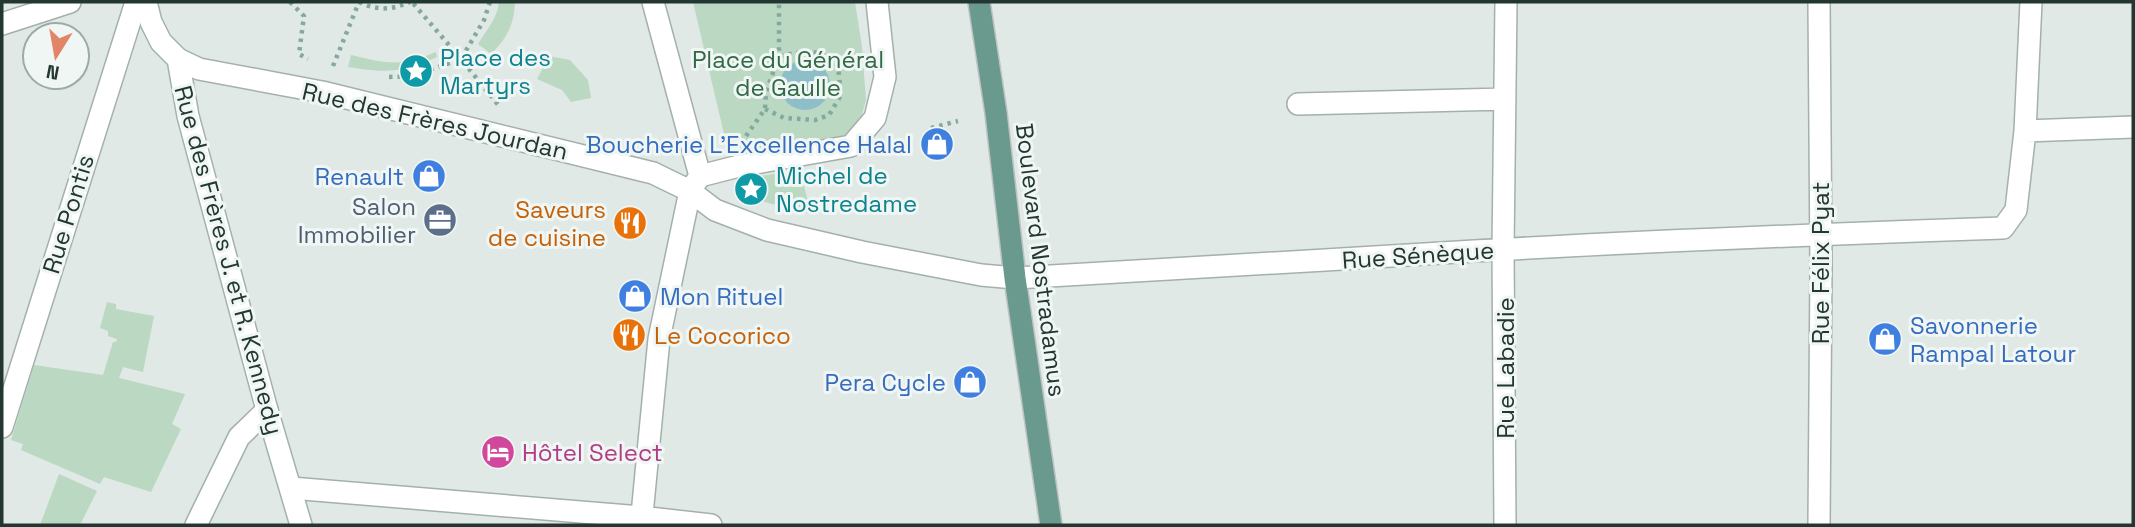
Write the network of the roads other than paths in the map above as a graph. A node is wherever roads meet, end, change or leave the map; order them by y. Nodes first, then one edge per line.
1 (70, 2) edge
2 (136, 2) edge
3 (146, 2) edge
4 (653, 2) edge
5 (877, 2) edge
6 (979, 2) edge
7 (1506, 2) edge
8 (1819, 2) edge
9 (2031, 2) edge
10 (2, 24) edge
11 (178, 59) junction
12 (1505, 99) junction
13 (1298, 104) dead end
14 (2133, 127) edge
15 (2025, 131) junction
16 (695, 183) junction
17 (1821, 234) junction
18 (1503, 250) junction
19 (1015, 278) junction
20 (267, 410) junction
21 (2, 427) edge
22 (291, 488) junction
23 (641, 521) edge
24 (196, 525) edge
25 (301, 525) edge
26 (711, 525) edge
27 (1051, 525) edge
28 (1505, 525) edge
29 (1819, 525) edge

1 - 10 street
2 - 21 street, Rue Pontis
3 - 11 street, Rue des Frères J. et R. Kennedy
4 - 16 street
5 - 16 street
6 - 19 main road, Boulevard Nostradamus
7 - 12 street, Rue Labadie
8 - 17 street, Rue Félix Pyat
9 - 15 street
11 - 16 street, Rue des Frères Jourdan
11 - 20 street, Rue des Frères J. et R. Kennedy
12 - 13 street
12 - 18 street, Rue Labadie
14 - 15 street
15 - 17 street, Rue Sénèque
16 - 19 street, Rue des Frères Jourdan
16 - 23 street
17 - 18 street, Rue Sénèque
17 - 29 street, Rue Félix Pyat
18 - 19 street, Rue Sénèque
18 - 28 street, Rue Labadie
19 - 27 main road, Boulevard Nostradamus
20 - 22 street, Rue des Frères J. et R. Kennedy
20 - 24 street
22 - 23 street
22 - 25 street, Rue des Frères J. et R. Kennedy
23 - 26 street

